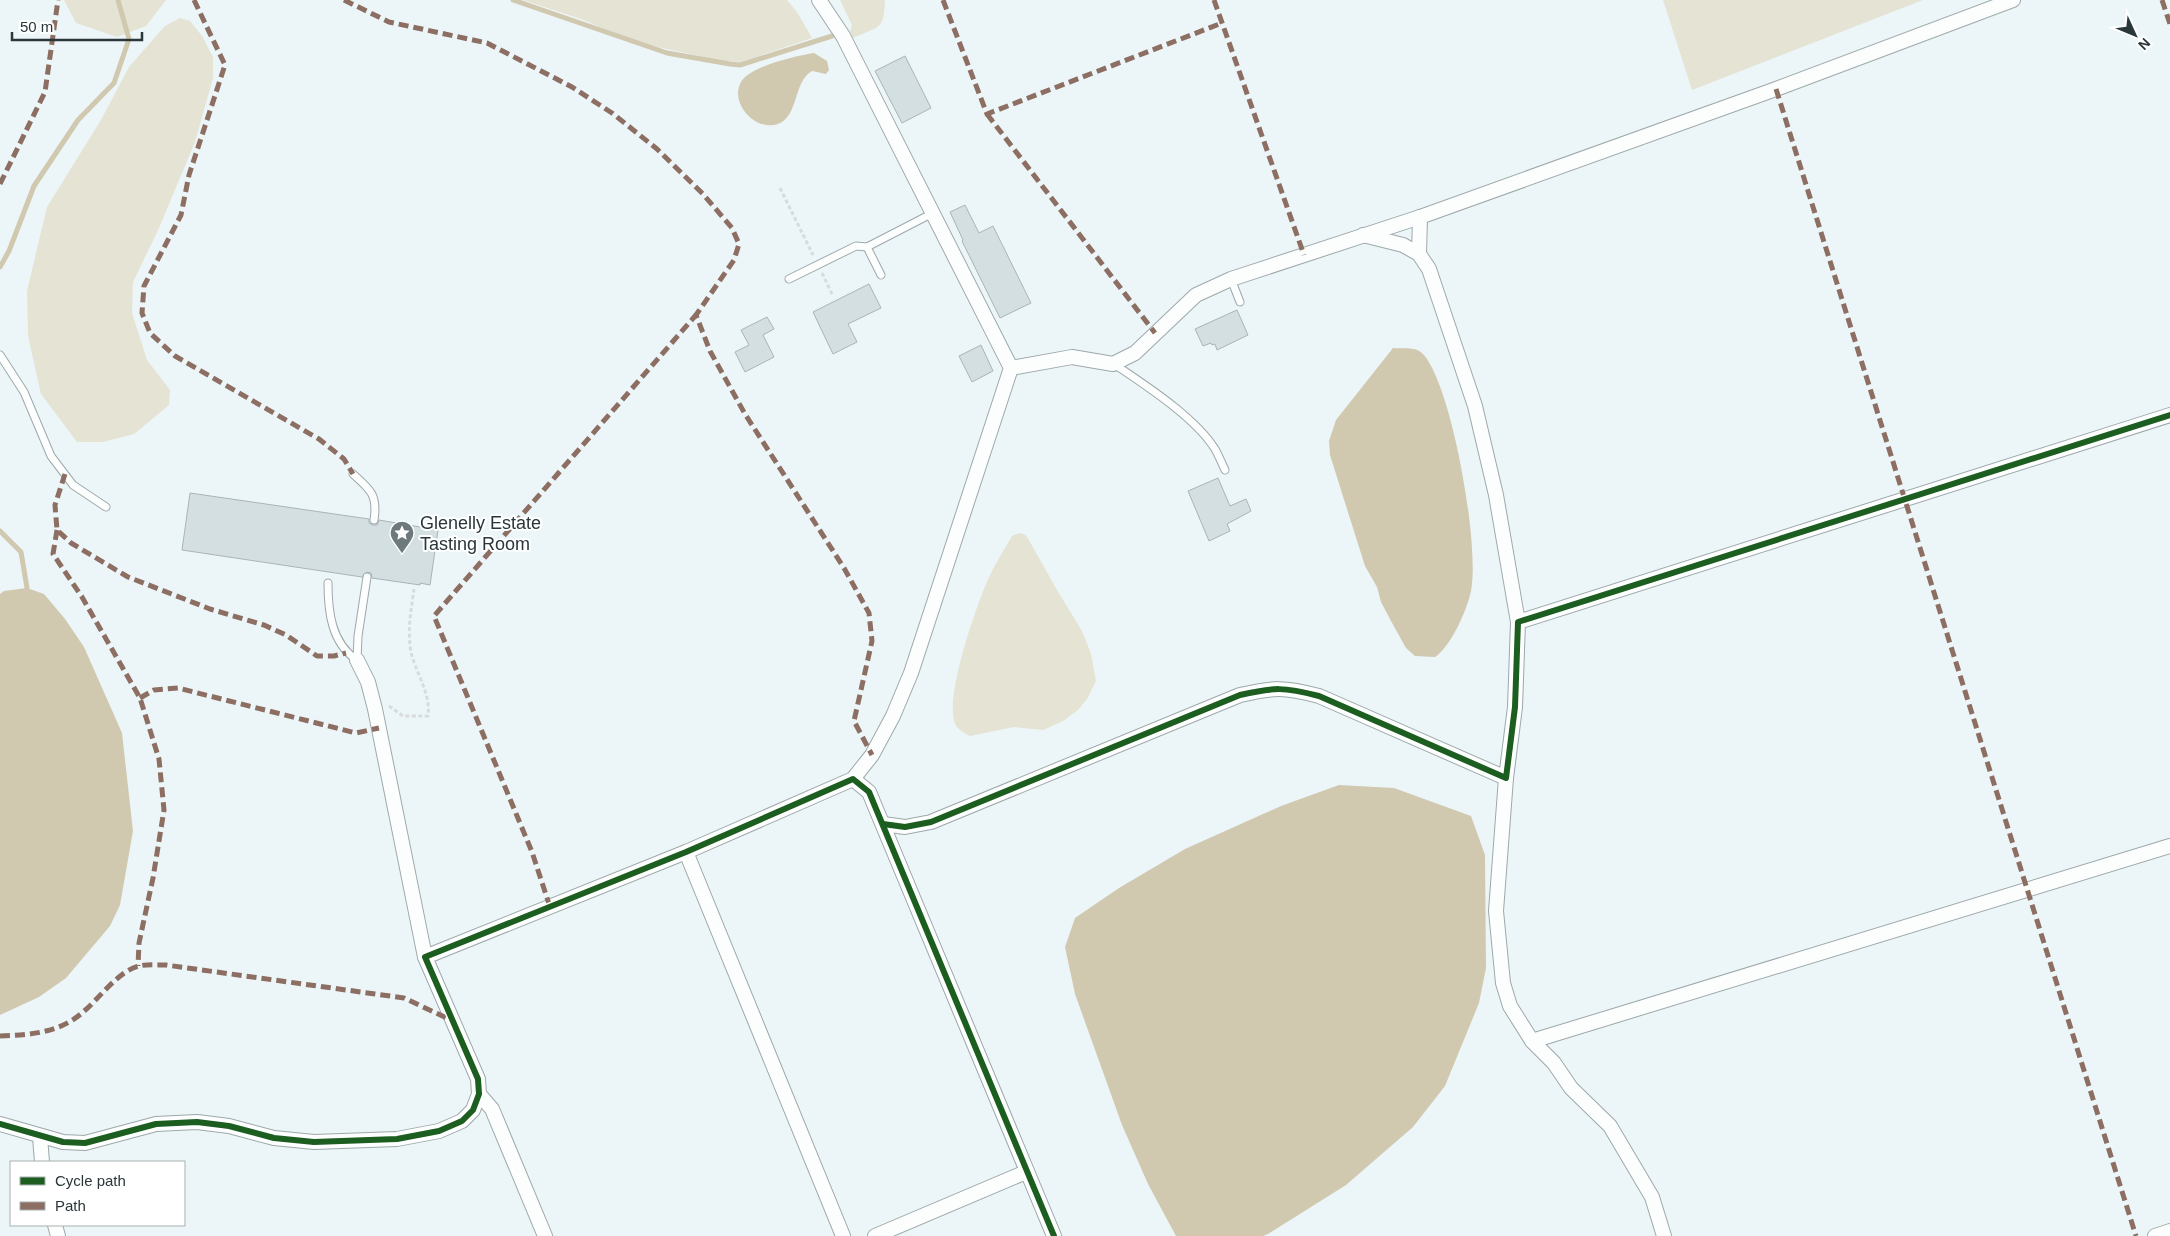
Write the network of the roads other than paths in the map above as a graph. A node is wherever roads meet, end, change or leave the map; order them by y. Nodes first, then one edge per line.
1 (819, 0) edge
2 (2013, 0) edge
3 (933, 213) junction
4 (1420, 216) junction
5 (1362, 235) junction
6 (867, 247) junction
7 (1419, 254) junction
8 (881, 275) dead end
9 (789, 279) dead end
10 (1231, 279) junction
11 (1240, 302) dead end
12 (0, 355) edge
13 (1113, 364) junction
14 (1011, 368) junction
15 (2170, 415) edge
16 (1226, 470) dead end
17 (353, 474) dead end
18 (106, 507) dead end
19 (374, 520) dead end
20 (367, 577) dead end
21 (328, 583) dead end
22 (1518, 622) junction
23 (357, 660) junction
24 (1506, 778) junction
25 (853, 779) junction
26 (883, 824) junction
27 (2170, 846) edge
28 (686, 852) junction
29 (425, 957) junction
30 (1532, 1041) junction
31 (479, 1094) junction
32 (0, 1124) edge
33 (40, 1137) junction
34 (42, 1161) edge
35 (1026, 1172) junction
36 (2170, 1231) edge
37 (545, 1236) edge
38 (843, 1236) edge
39 (876, 1236) edge
40 (1054, 1236) edge
41 (1664, 1236) edge
42 (2155, 1236) edge

1 - 3 street
2 - 4 street
3 - 6 lane
3 - 14 street
4 - 5 street
4 - 7 street
5 - 7 street
5 - 10 street
6 - 8 lane
6 - 9 lane
7 - 22 street
10 - 11 lane
10 - 13 street
12 - 18 lane
13 - 14 street
13 - 16 lane
14 - 25 street
15 - 22 street
17 - 19 lane
20 - 23 lane
21 - 23 lane
22 - 24 street
23 - 29 street
24 - 26 street
24 - 30 street
25 - 26 street
25 - 28 street
26 - 35 street
27 - 30 street
28 - 29 street
28 - 38 street
29 - 31 street
30 - 41 street
31 - 33 street
31 - 37 street
32 - 33 street
33 - 34 street
35 - 39 street
35 - 40 street
36 - 42 street

